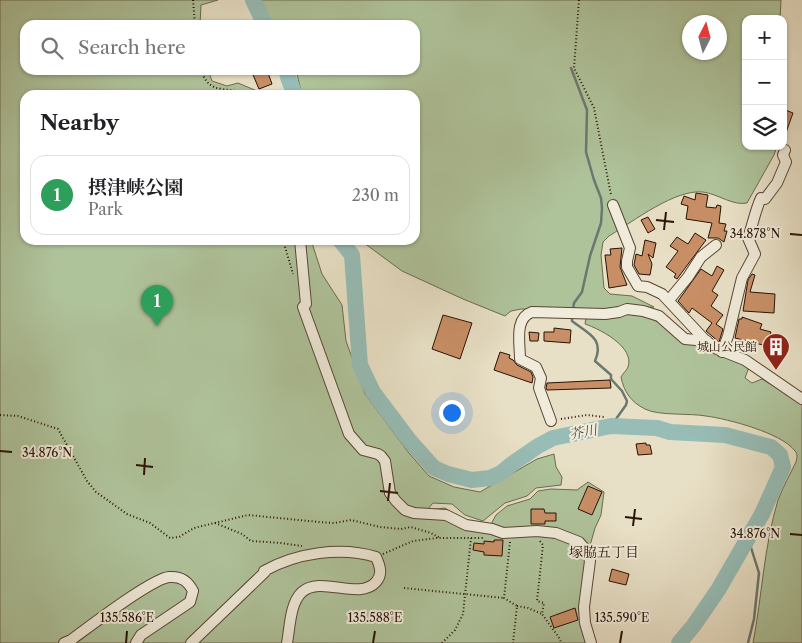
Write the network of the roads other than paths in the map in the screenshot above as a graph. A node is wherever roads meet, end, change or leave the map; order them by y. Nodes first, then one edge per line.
1 (785, 150) dead end
2 (613, 205) road end
3 (301, 245) edge
4 (716, 245) dead end
5 (669, 300) junction
6 (707, 341) junction
7 (722, 352) junction
8 (802, 399) edge
9 (551, 421) road end
10 (64, 643) edge
11 (136, 643) edge
12 (191, 643) edge
13 (286, 643) edge
14 (591, 643) edge

1 - 7 street
2 - 5 street
3 - 14 street
4 - 5 street
5 - 6 street
6 - 7 street
6 - 9 street
7 - 8 street
10 - 11 street
12 - 13 street

